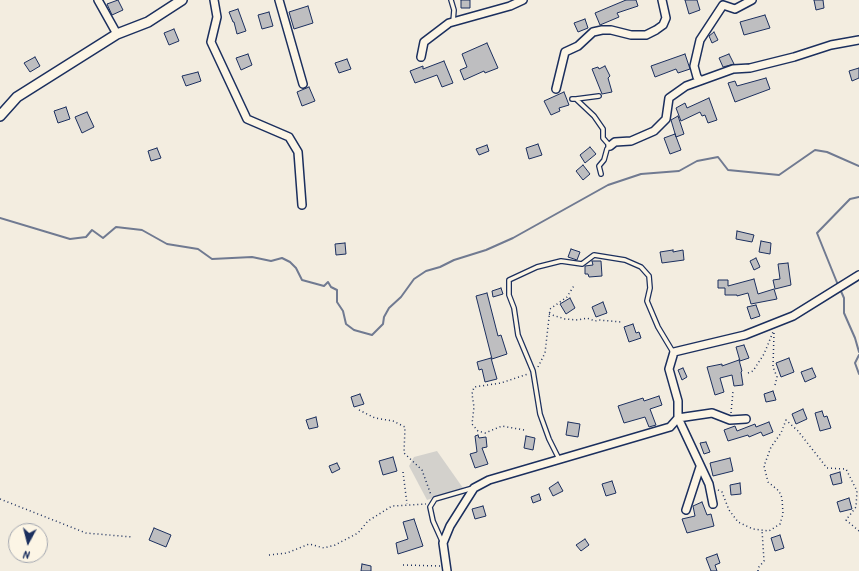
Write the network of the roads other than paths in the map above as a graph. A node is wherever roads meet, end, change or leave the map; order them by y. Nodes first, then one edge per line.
1 (98, 0) edge
2 (182, 0) edge
3 (214, 0) edge
4 (279, 0) edge
5 (451, 0) edge
6 (523, 0) edge
7 (662, 0) edge
8 (752, 0) edge
9 (453, 22) junction
10 (117, 34) junction
11 (859, 40) edge
12 (421, 57) dead end
13 (700, 80) junction
14 (303, 84) dead end
15 (556, 89) dead end
16 (599, 96) dead end
17 (0, 116) edge
18 (610, 146) junction
19 (601, 174) dead end
20 (302, 205) dead end
21 (859, 275) edge
22 (674, 352) junction
23 (678, 418) junction
24 (746, 419) dead end
25 (559, 459) junction
26 (700, 467) junction
27 (474, 488) junction
28 (713, 504) dead end
29 (686, 510) dead end
30 (443, 543) junction
31 (446, 568) edge

1 - 10 street
2 - 10 street
3 - 20 street
4 - 14 street
5 - 9 lane
6 - 9 street
7 - 15 street
8 - 13 street
9 - 12 street
10 - 17 street
11 - 13 street
13 - 18 street
16 - 18 lane
18 - 19 lane
21 - 22 street
22 - 23 street
22 - 25 lane
23 - 24 street
23 - 25 street
23 - 26 street
25 - 27 street
26 - 28 street
26 - 29 street
27 - 30 street
27 - 30 lane
30 - 31 street

